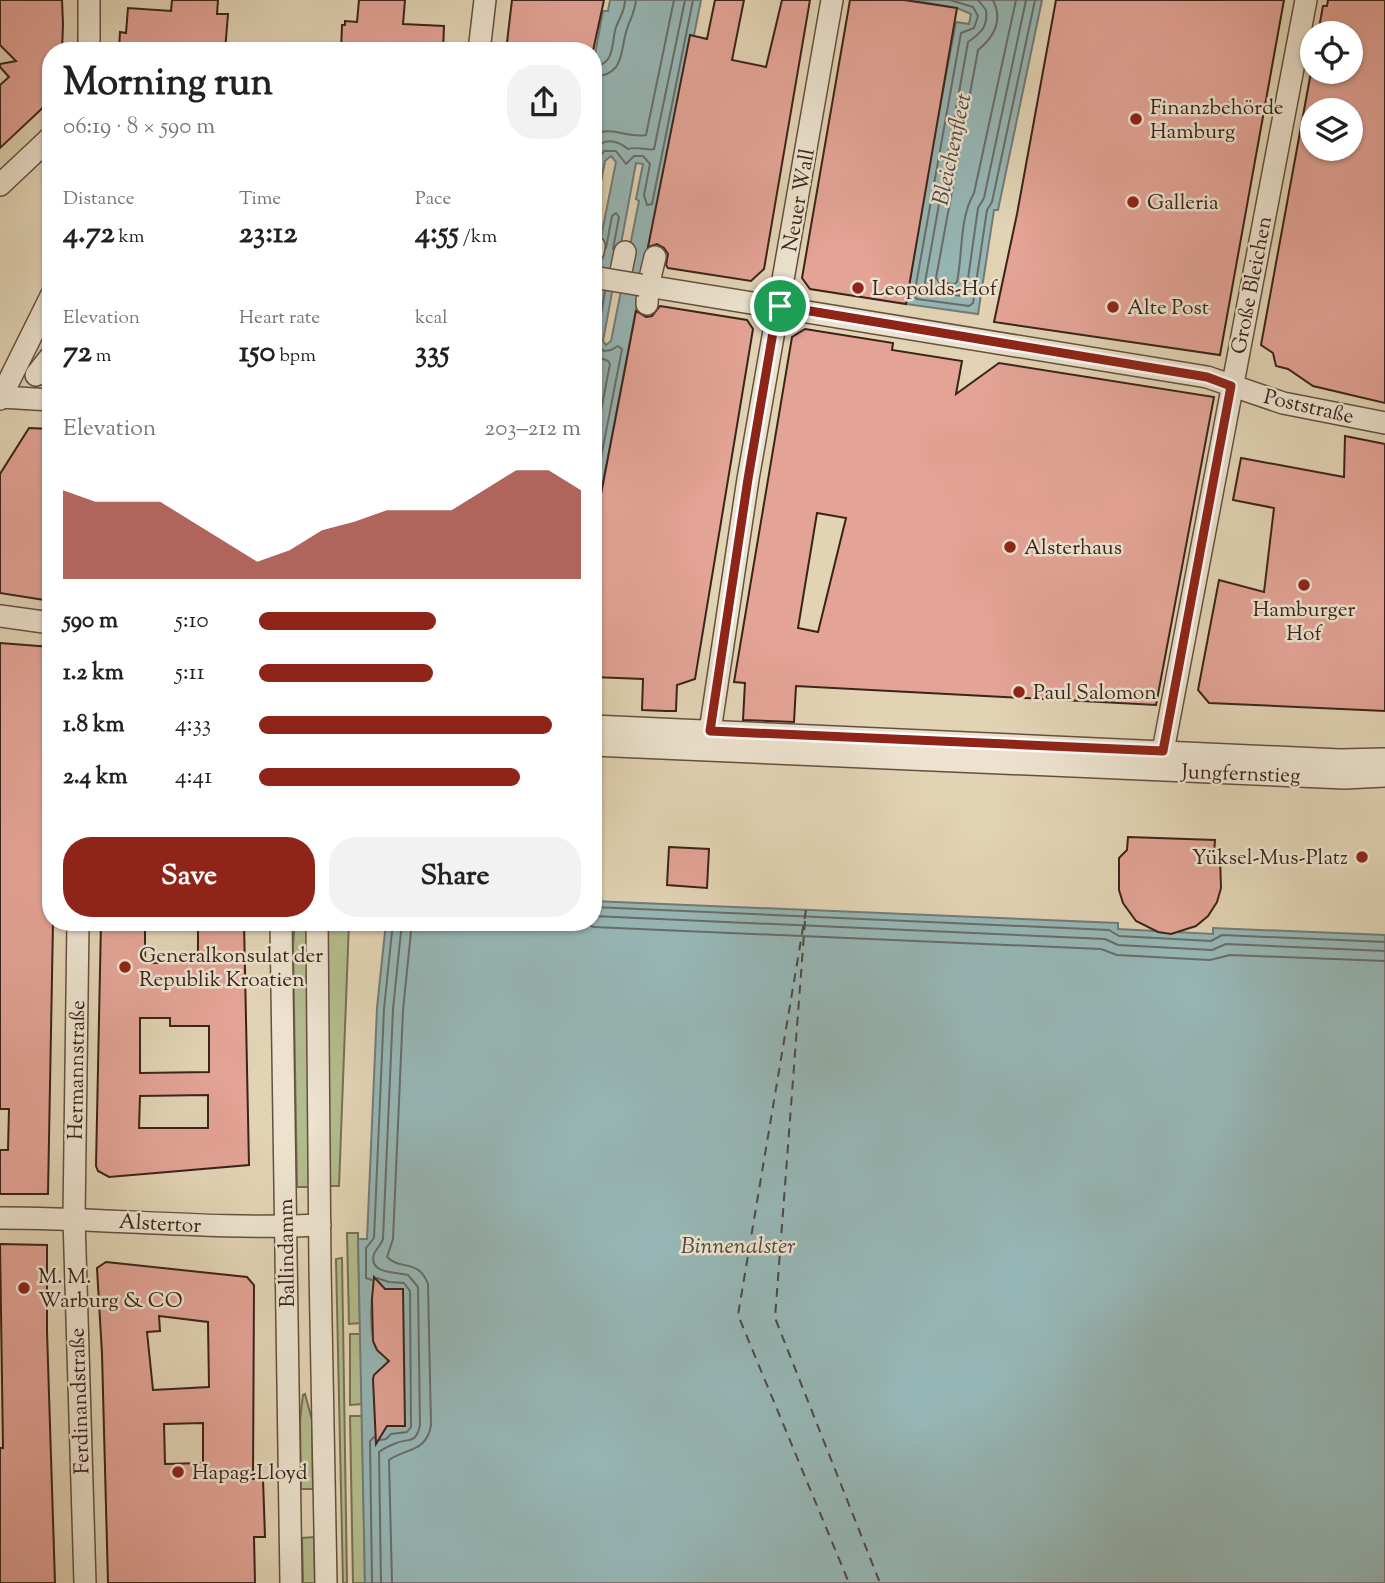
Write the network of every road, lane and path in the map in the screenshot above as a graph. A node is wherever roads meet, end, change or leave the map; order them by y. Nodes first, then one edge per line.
1 (89, 0) edge
2 (485, 0) edge
3 (832, 0) edge
4 (1306, 0) edge
5 (89, 42) edge
6 (479, 42) edge
7 (42, 145) edge
8 (0, 185) edge
9 (625, 252) dead end
10 (655, 257) dead end
11 (602, 278) edge
12 (619, 281) junction
13 (645, 291) junction
14 (780, 306) junction
15 (42, 314) edge
16 (42, 367) edge
17 (36, 375) dead end
18 (1231, 386) junction
19 (1, 398) edge
20 (42, 400) edge
21 (1385, 423) edge
22 (0, 616) edge
23 (42, 622) edge
24 (602, 726) edge
25 (710, 731) junction
26 (602, 745) edge
27 (1163, 751) junction
28 (1385, 759) edge
29 (1147, 769) junction
30 (1385, 776) edge
31 (78, 931) edge
32 (281, 931) edge
33 (317, 931) edge
34 (0, 1218) edge
35 (74, 1218) junction
36 (320, 1225) junction
37 (286, 1227) junction
38 (85, 1583) edge
39 (291, 1583) edge
40 (326, 1583) edge

1 - 5 street
2 - 6 street
3 - 14 street, Neuer Wall
4 - 18 street, Große Bleichen
7 - 8 street
9 - 12 street
10 - 13 street
11 - 12 street, Poststraße, bridge
12 - 13 street, Poststraße, bridge
13 - 14 street, Poststraße
14 - 18 street, Poststraße
14 - 25 street, Neuer Wall
15 - 19 street
16 - 17 street
18 - 21 street, Poststraße
18 - 27 street, Große Bleichen
19 - 20 street
22 - 23 street
24 - 25 street, Jungfernstieg
25 - 27 street, Jungfernstieg
26 - 29 street, Jungfernstieg
27 - 28 street, Jungfernstieg
27 - 29 street
29 - 30 street, Jungfernstieg
31 - 35 street, Hermannstraße
32 - 37 street, Ballindamm
33 - 36 street, Ballindamm
34 - 35 street, Alstertor
35 - 37 street, Alstertor
35 - 38 street, Ferdinandstraße
36 - 37 street, Alstertor
36 - 40 street, Ballindamm
37 - 39 street, Ballindamm

